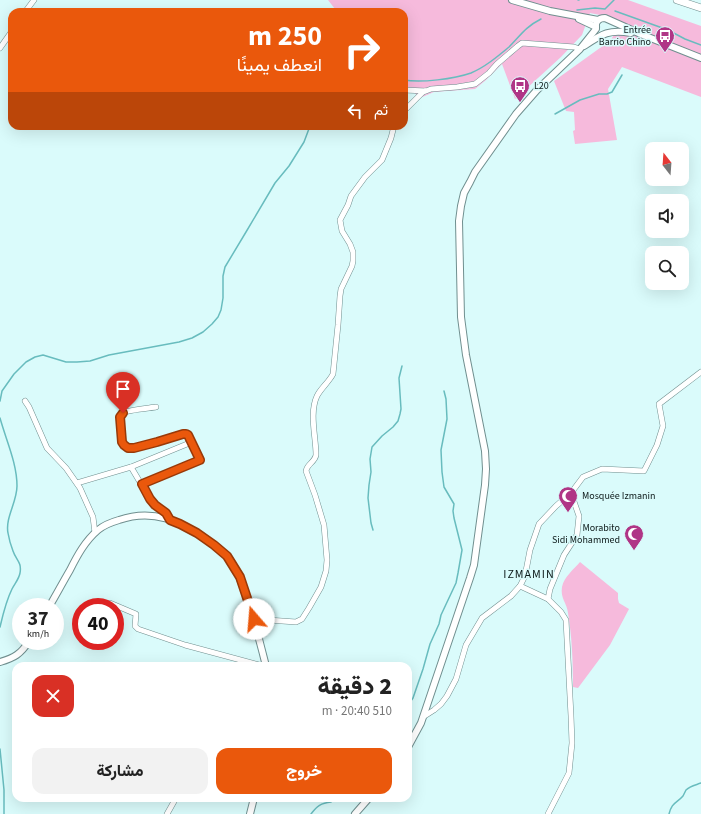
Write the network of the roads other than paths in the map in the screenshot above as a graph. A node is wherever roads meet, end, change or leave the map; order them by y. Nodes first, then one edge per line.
1 (512, 0) edge
2 (677, 0) edge
3 (701, 8) edge
4 (568, 15) junction
5 (598, 20) junction
6 (609, 21) junction
7 (596, 28) junction
8 (606, 33) junction
9 (643, 35) junction
10 (8, 37) edge
11 (0, 48) edge
12 (580, 49) junction
13 (701, 58) edge
14 (408, 90) edge
15 (426, 91) junction
16 (408, 107) edge
17 (393, 130) edge
18 (701, 372) edge
19 (25, 401) dead end
20 (156, 407) dead end
21 (192, 442) junction
22 (131, 467) junction
23 (76, 483) junction
24 (142, 484) junction
25 (571, 493) junction
26 (170, 520) junction
27 (95, 533) junction
28 (520, 586) junction
29 (54, 598) edge
30 (548, 599) junction
31 (124, 609) edge
32 (254, 619) junction
33 (23, 650) edge
34 (0, 662) edge
35 (250, 662) edge
36 (264, 662) edge
37 (423, 717) junction
38 (412, 739) edge
39 (174, 802) edge
40 (253, 802) edge
41 (366, 802) edge
42 (167, 814) edge
43 (250, 814) edge
44 (355, 814) edge
45 (548, 814) edge

1 - 4 street
2 - 3 main road
4 - 5 street
4 - 7 street
5 - 6 street
5 - 7 street
6 - 8 street
6 - 9 street
7 - 8 street
7 - 12 street
8 - 9 street
8 - 12 street
9 - 13 street
10 - 11 street
12 - 15 street
12 - 37 street
14 - 15 street
15 - 16 street
17 - 32 street
18 - 25 street
19 - 23 street
20 - 21 street
21 - 22 street
21 - 24 street
22 - 23 street
22 - 24 street
23 - 27 street
24 - 26 street
25 - 28 street
25 - 30 street
26 - 27 street
26 - 32 street
27 - 29 street
28 - 30 street
28 - 37 street
30 - 45 street
31 - 35 street
32 - 36 street
33 - 34 street
37 - 38 street
39 - 42 street
40 - 43 street
41 - 44 street

